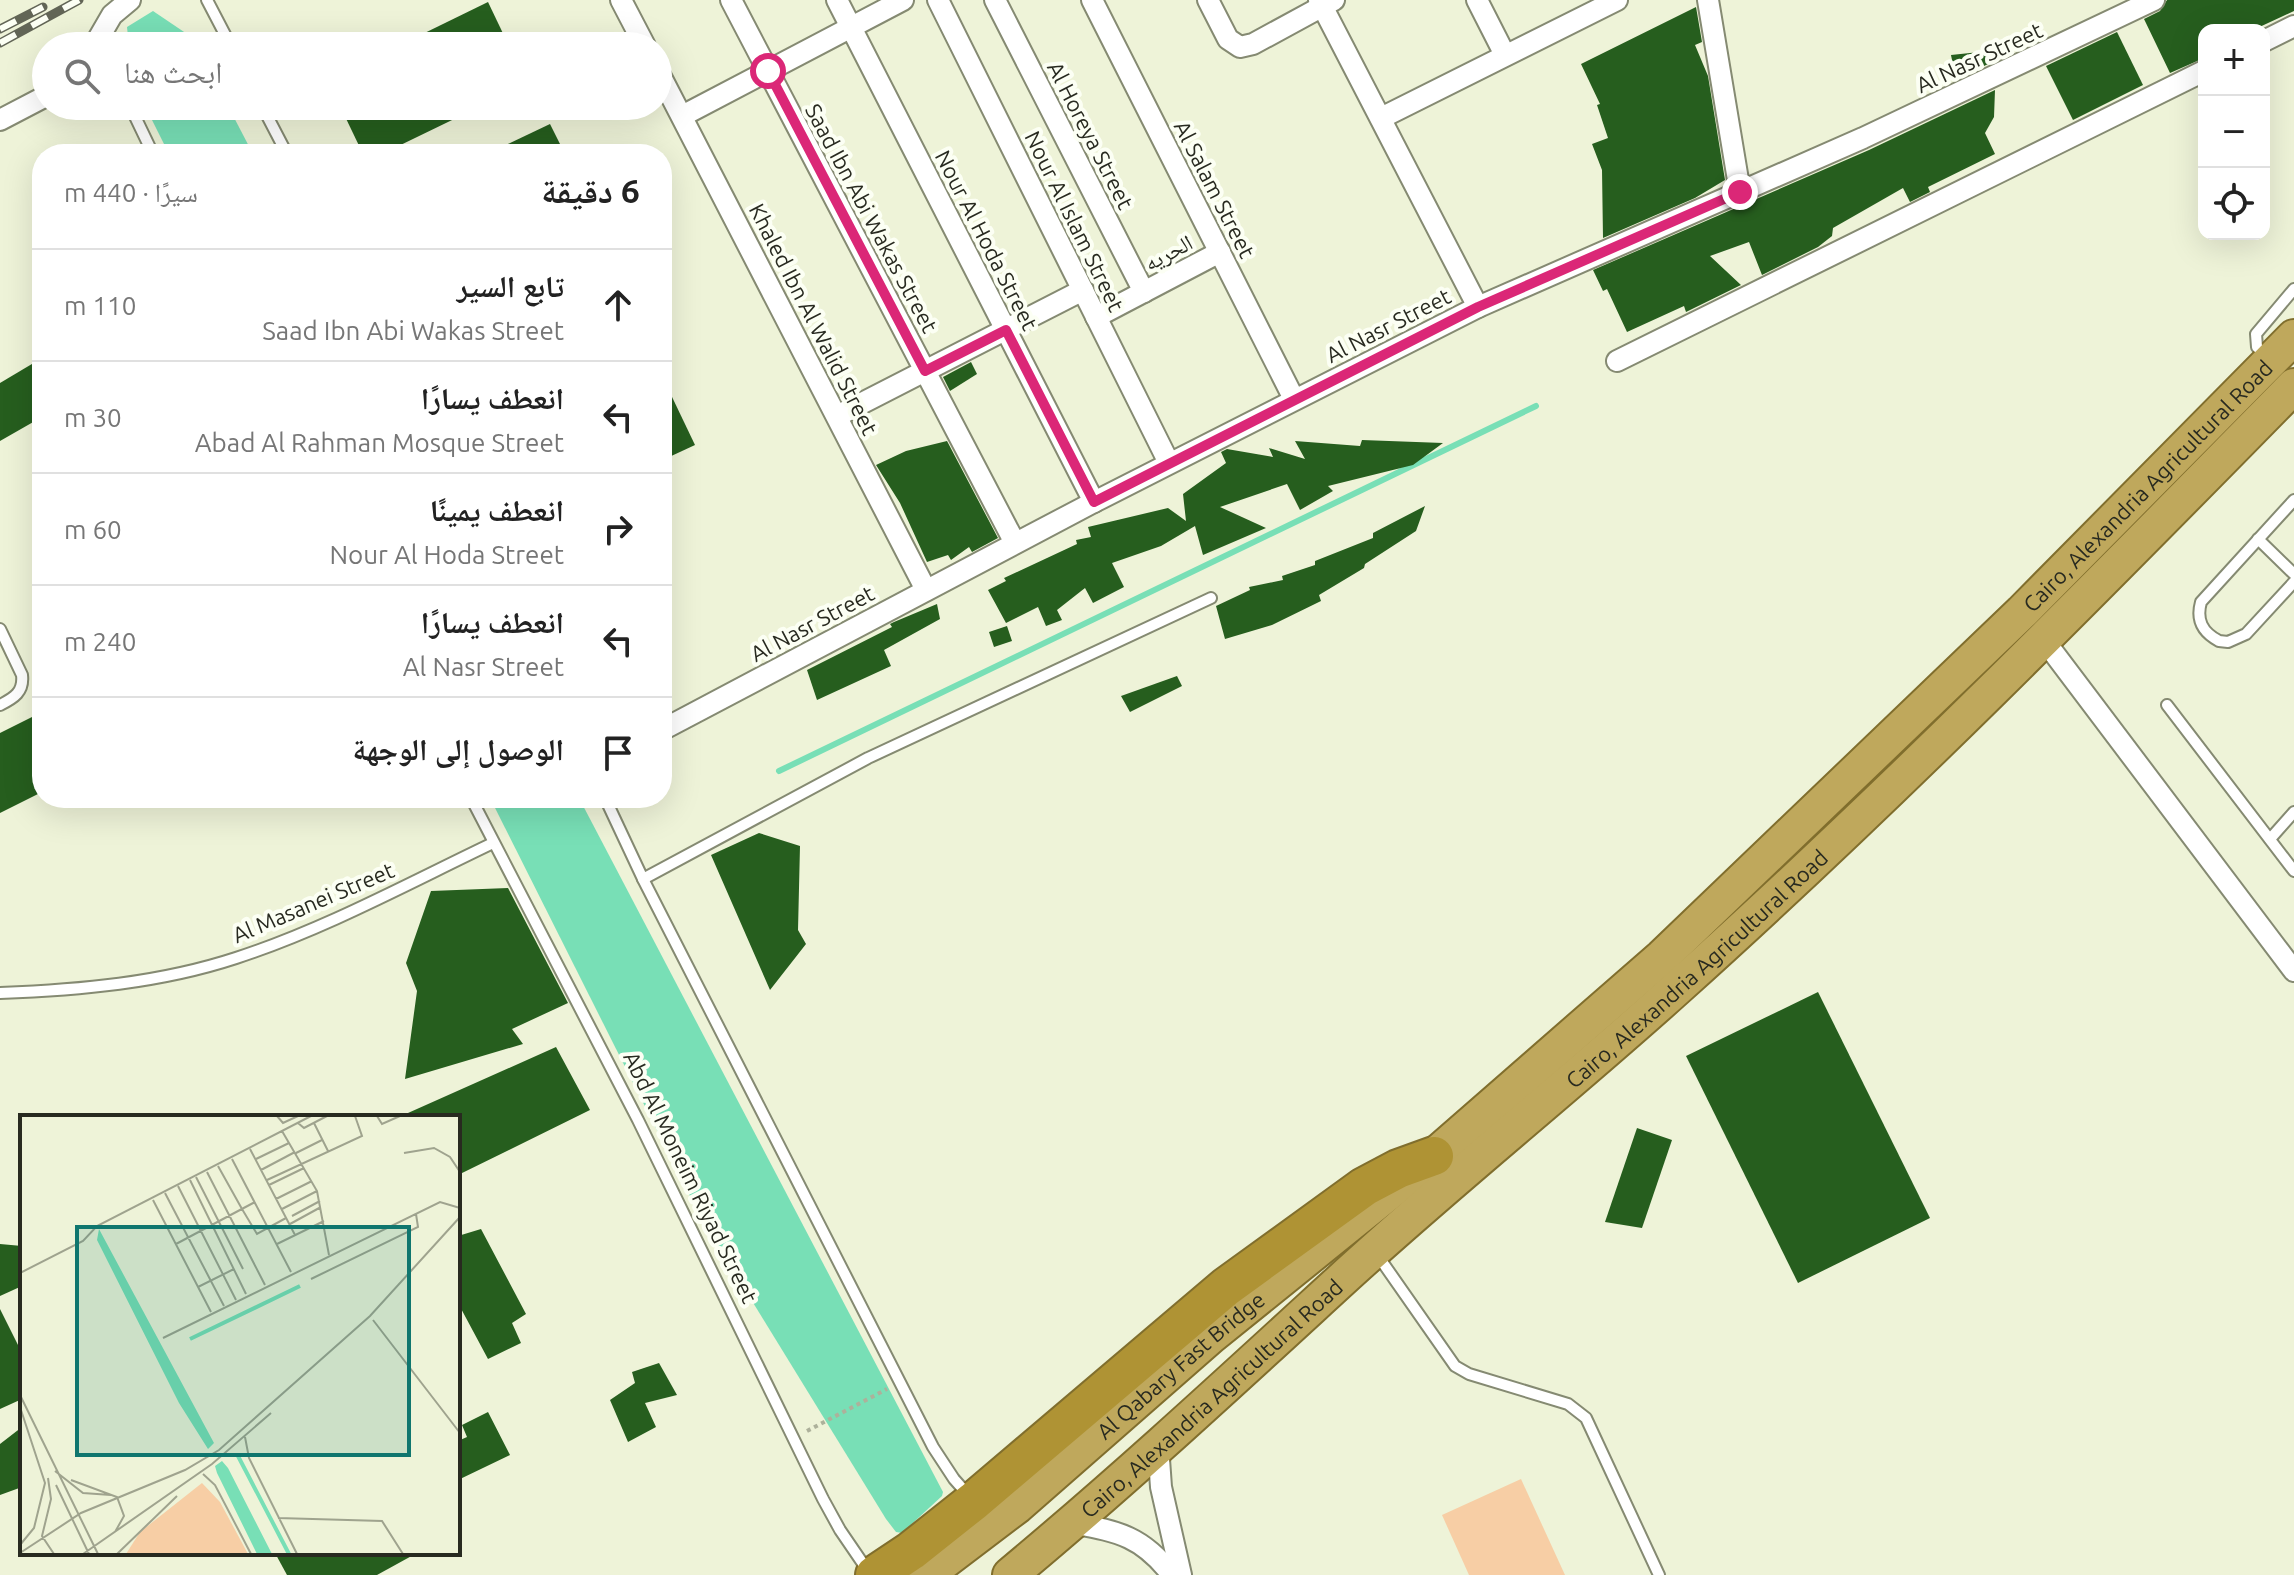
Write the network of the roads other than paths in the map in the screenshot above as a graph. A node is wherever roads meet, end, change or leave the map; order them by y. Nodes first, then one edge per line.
1 (130, 0) edge
2 (207, 0) edge
3 (621, 0) edge
4 (731, 0) edge
5 (837, 0) edge
6 (903, 0) edge
7 (938, 0) edge
8 (995, 0) edge
9 (1092, 0) edge
10 (1208, 0) edge
11 (1477, 0) edge
12 (1617, 0) edge
13 (1708, 0) edge
14 (2154, 0) edge
15 (1325, 2) edge
16 (2294, 26) edge
17 (851, 27) junction
18 (102, 32) edge
19 (224, 32) edge
20 (638, 32) edge
21 (2270, 38) edge
22 (1505, 55) junction
23 (768, 71) junction
24 (2198, 74) edge
25 (672, 97) edge
26 (32, 103) edge
27 (682, 116) junction
28 (1381, 118) junction
29 (0, 120) edge
30 (137, 120) edge
31 (269, 120) edge
32 (148, 144) edge
33 (282, 144) edge
34 (1740, 192) junction
35 (1220, 252) junction
36 (2294, 289) edge
37 (1083, 290) junction
38 (1144, 292) junction
39 (1478, 307) junction
40 (1096, 317) junction
41 (1006, 330) junction
42 (2282, 348) edge
43 (1617, 361) dead end
44 (925, 371) junction
45 (2294, 386) edge
46 (1294, 399) junction
47 (837, 416) junction
48 (1169, 463) junction
49 (2294, 500) edge
50 (1094, 502) junction
51 (2258, 539) junction
52 (1015, 543) junction
53 (2294, 574) edge
54 (2294, 582) edge
55 (926, 590) junction
56 (1211, 598) dead end
57 (0, 629) edge
58 (2044, 640) junction
59 (0, 705) edge
60 (2167, 705) dead end
61 (672, 725) edge
62 (476, 808) edge
63 (610, 808) edge
64 (2294, 812) edge
65 (2270, 839) junction
66 (493, 843) junction
67 (2292, 865) edge
68 (643, 879) junction
69 (2294, 971) edge
70 (0, 993) edge
71 (1434, 1156) junction
72 (1375, 1251) junction
73 (1158, 1445) junction
74 (974, 1501) junction
75 (1073, 1523) junction
76 (873, 1575) edge
77 (926, 1575) edge
78 (1010, 1575) edge
79 (1172, 1575) edge
80 (1181, 1575) edge
81 (1659, 1575) edge

1 - 18 street
2 - 19 lane
3 - 20 street
4 - 23 street, Saad Ibn Abi Wakas Street
5 - 17 street, Nour Al Hoda Street
6 - 17 street
7 - 37 street, Nour Al Islam Street
8 - 38 street, Al Horeya Street
9 - 35 street, Al Salam Street
10 - 15 street
11 - 22 street
12 - 22 street
13 - 34 street
14 - 34 street, Al Nasr Street
15 - 28 street
16 - 21 street
17 - 23 street
17 - 41 street, Nour Al Hoda Street
22 - 28 street
23 - 27 street
23 - 44 street, Saad Ibn Abi Wakas Street
24 - 43 street
25 - 27 street, Khaled Ibn Al Walid Street
26 - 29 street
27 - 47 street, Khaled Ibn Al Walid Street
28 - 39 street
30 - 32 lane
31 - 33 lane
34 - 39 street, Al Nasr Street
35 - 38 street, الحريه
35 - 46 street, Al Salam Street
36 - 42 lane
37 - 40 street, Nour Al Islam Street
37 - 41 street
38 - 40 street, الحريه
39 - 46 street, Al Nasr Street
40 - 48 street, Nour Al Islam Street
41 - 44 street
41 - 50 street, Nour Al Hoda Street
42 - 71 highway, Cairo, Alexandria Agricultural Road
44 - 47 street
44 - 52 street, Saad Ibn Abi Wakas Street
45 - 58 highway, Cairo, Alexandria Agricultural Road
46 - 48 street, Al Nasr Street
47 - 55 street, Khaled Ibn Al Walid Street
48 - 50 street, Al Nasr Street
49 - 51 lane
50 - 52 street, Al Nasr Street
51 - 53 lane
51 - 54 lane
52 - 55 street, Al Nasr Street
55 - 61 street, Al Nasr Street
56 - 68 lane
57 - 59 lane
58 - 69 street
58 - 72 highway, Cairo, Alexandria Agricultural Road
60 - 65 lane
62 - 66 lane, Abd Al Moneim Riyad Street
63 - 68 lane
64 - 65 lane
65 - 67 lane
66 - 70 lane, Al Masanei Street
66 - 76 lane, Abd Al Moneim Riyad Street
68 - 74 lane
71 - 74 highway
71 - 77 highway, Al Qabary Fast Bridge
72 - 73 highway, Cairo, Alexandria Agricultural Road
72 - 81 lane
73 - 75 highway, Cairo, Alexandria Agricultural Road
73 - 80 street
74 - 76 highway
75 - 78 highway
75 - 79 street

